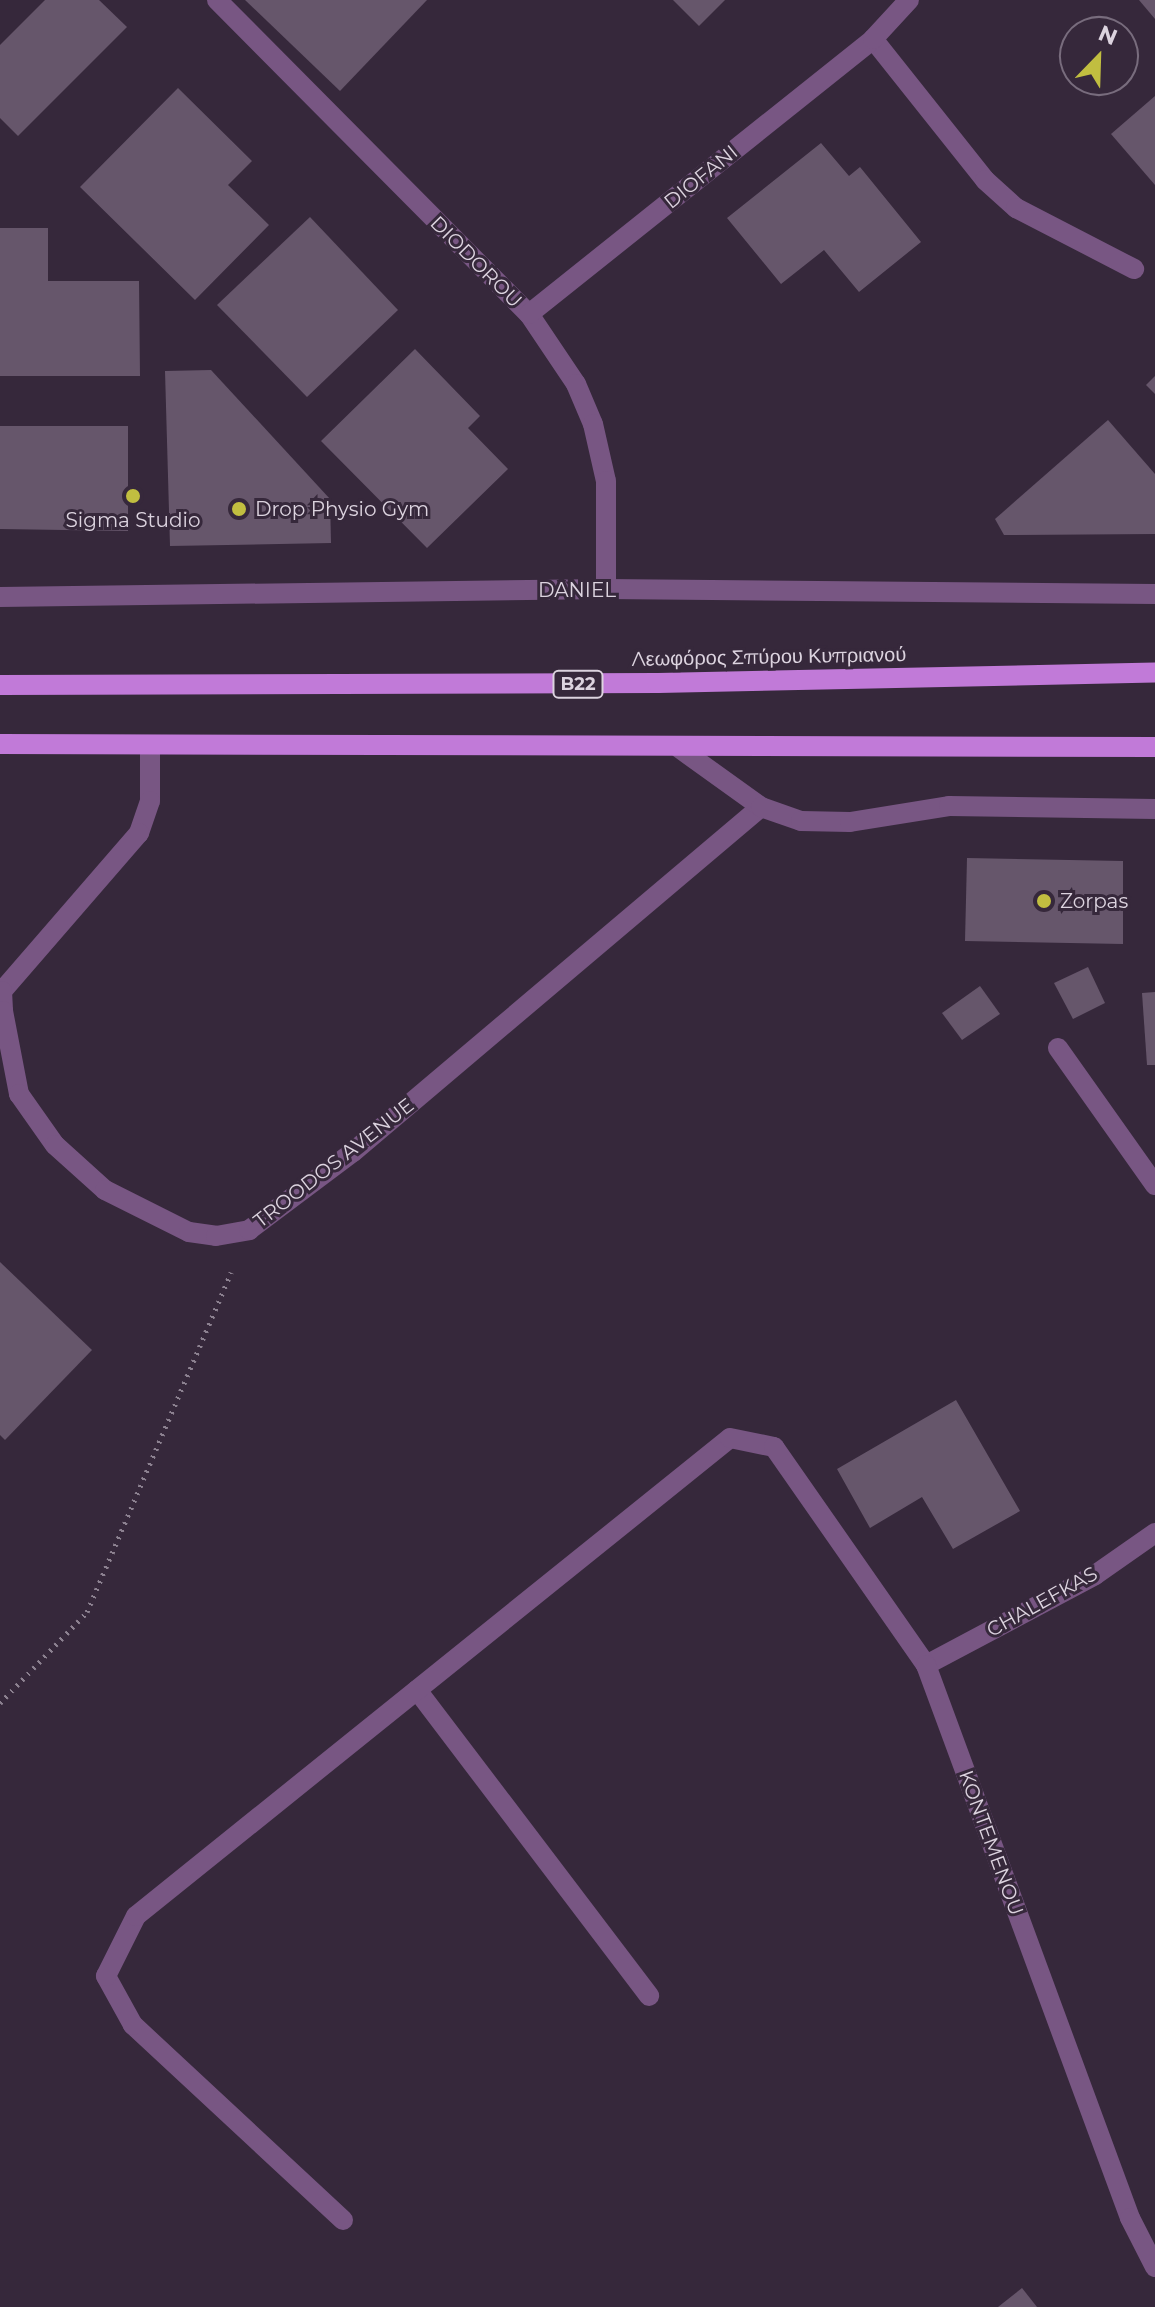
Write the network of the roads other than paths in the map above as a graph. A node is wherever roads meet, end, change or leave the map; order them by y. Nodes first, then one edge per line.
1 (217, 0) edge
2 (909, 0) edge
3 (873, 39) junction
4 (1134, 269) dead end
5 (529, 314) junction
6 (606, 589) junction
7 (1155, 594) edge
8 (0, 597) edge
9 (1155, 673) edge
10 (0, 685) edge
11 (0, 744) edge
12 (150, 745) junction
13 (1155, 747) edge
14 (679, 748) junction
15 (761, 807) junction
16 (1155, 809) edge
17 (1058, 1048) dead end
18 (1155, 1185) edge
19 (1155, 1533) edge
20 (926, 1665) junction
21 (417, 1690) junction
22 (649, 1996) dead end
23 (343, 2220) dead end
24 (1155, 2267) edge

1 - 5 street, DIODOROU
2 - 3 street, DIOFANI
3 - 4 street
3 - 5 street, DIOFANI
5 - 6 street, DIODOROU
6 - 7 street, DANIEL
6 - 8 street, DANIEL
9 - 10 main road, Λεωφόρος Σπύρου Κυπριανού / B22
11 - 12 main road
12 - 14 main road
12 - 15 street, TROODOS AVENUE
13 - 14 main road
14 - 15 street
15 - 16 street
17 - 18 street
19 - 20 street, CHALEFKAS
20 - 21 street, KONTEMENOU
20 - 24 street, KONTEMENOU
21 - 22 street
21 - 23 street

